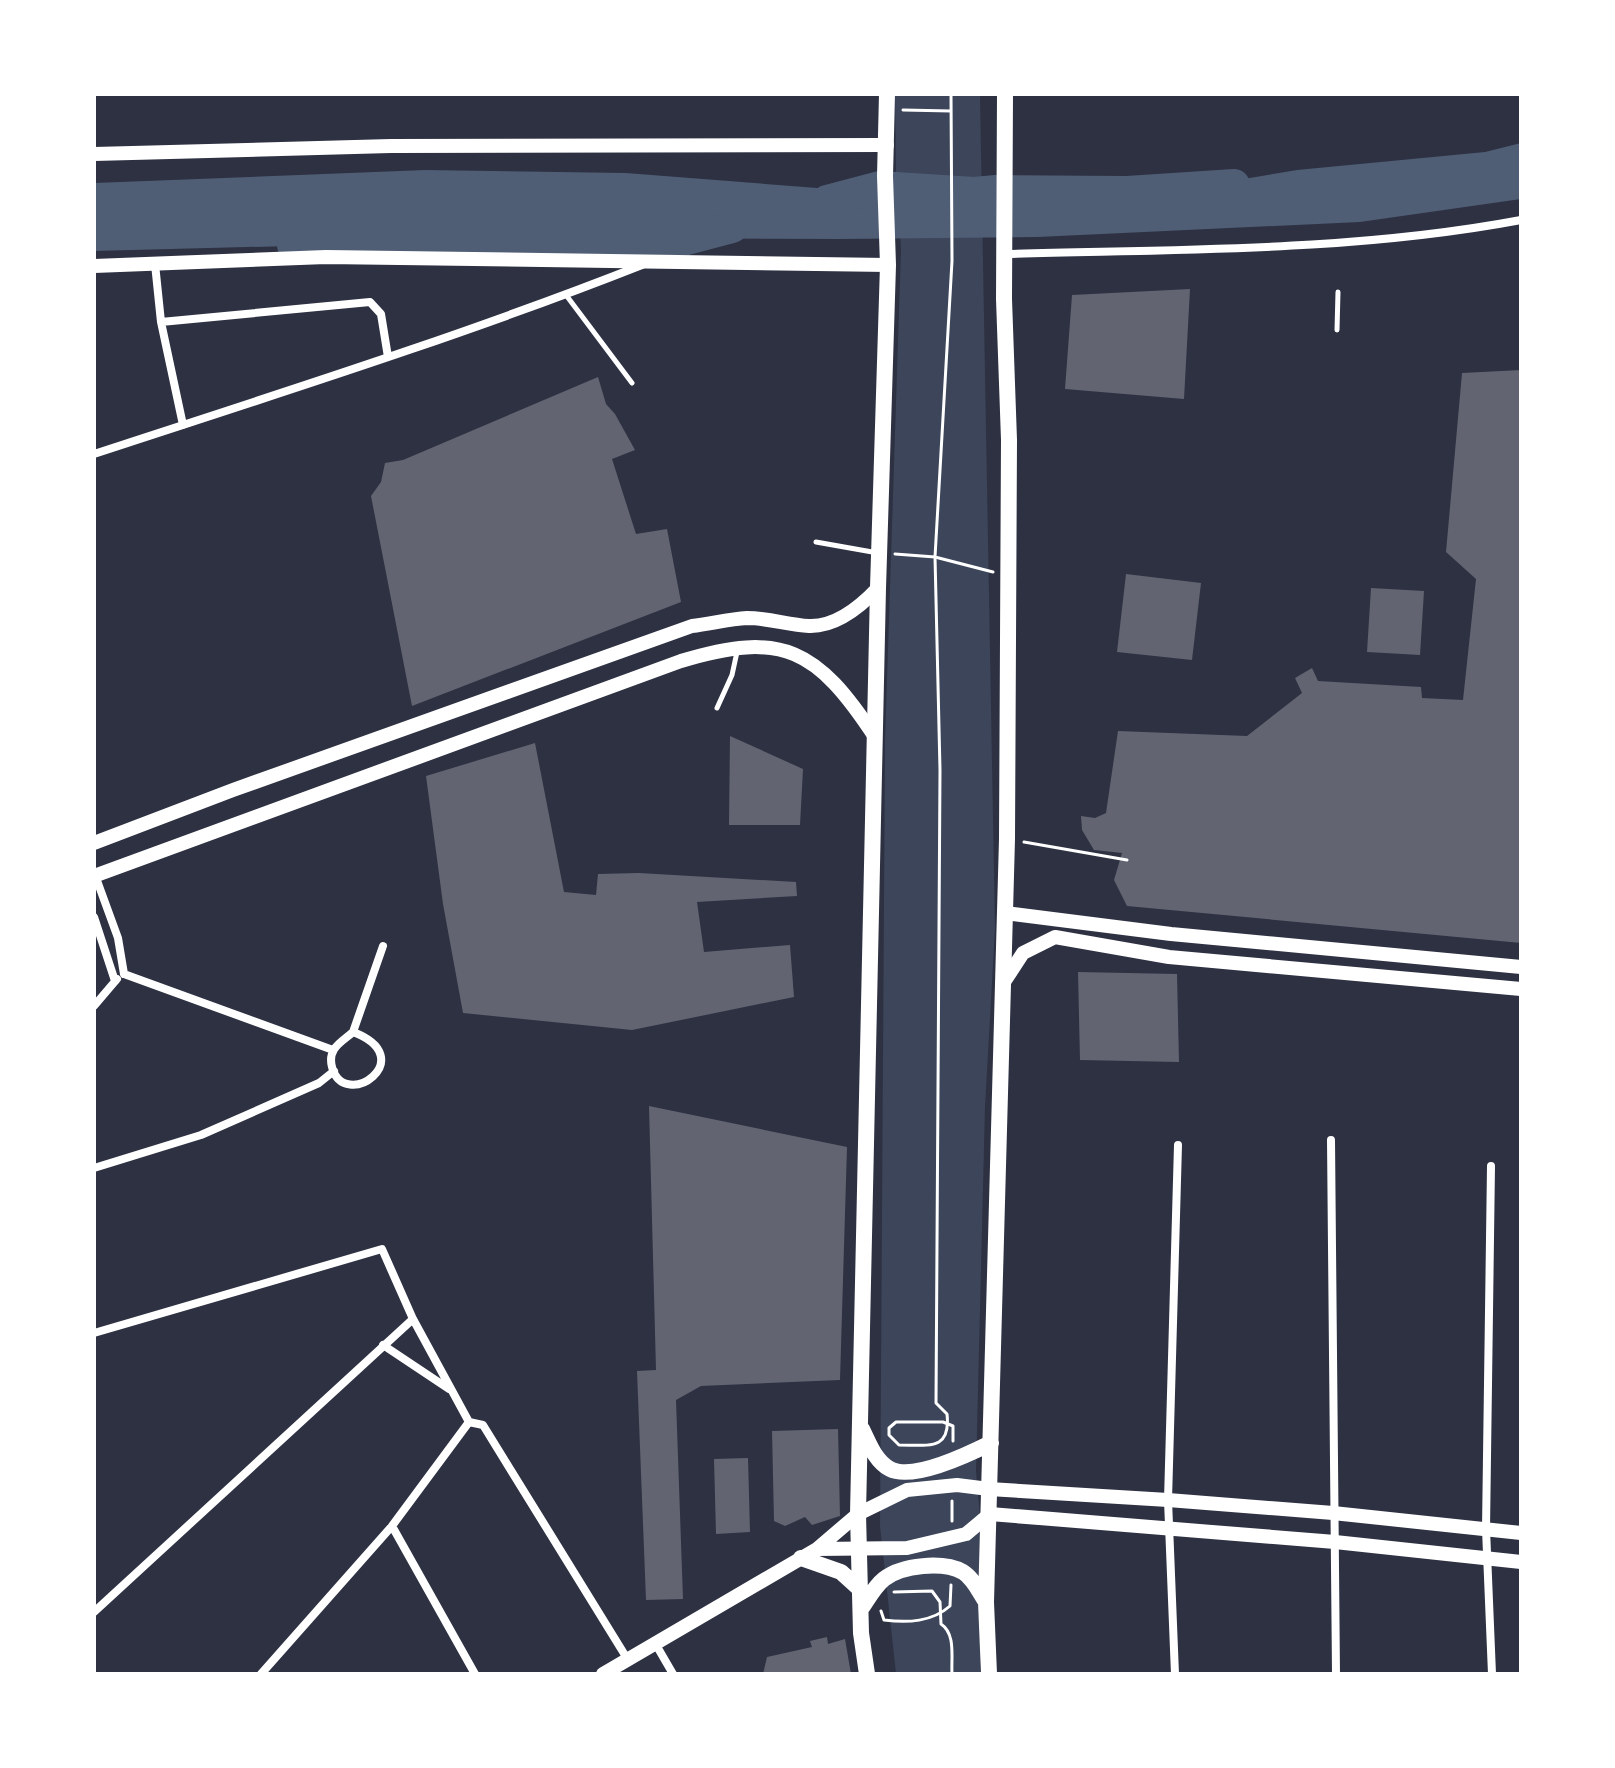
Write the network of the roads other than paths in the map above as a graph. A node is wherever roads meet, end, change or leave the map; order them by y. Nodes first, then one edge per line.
1 (1005, 94) edge
2 (887, 102) edge
3 (887, 145) junction
4 (94, 154) edge
5 (1521, 220) edge
6 (1005, 250) junction
7 (887, 257) junction
8 (650, 262) junction
9 (155, 264) junction
10 (94, 266) edge
11 (1338, 292) dead end
12 (566, 295) junction
13 (161, 322) junction
14 (1337, 330) dead end
15 (388, 357) junction
16 (632, 383) dead end
17 (183, 425) junction
18 (94, 454) edge
19 (816, 542) dead end
20 (879, 553) junction
21 (878, 588) junction
22 (738, 647) junction
23 (717, 708) dead end
24 (875, 737) junction
25 (94, 843) edge
26 (95, 874) edge
27 (1005, 913) junction
28 (94, 917) edge
29 (1171, 934) junction
30 (383, 946) dead end
31 (1169, 957) junction
32 (1521, 967) edge
33 (124, 974) junction
34 (115, 981) junction
35 (1002, 986) junction
36 (1521, 989) edge
37 (94, 1006) edge
38 (353, 1032) junction
39 (333, 1050) junction
40 (334, 1071) junction
41 (1331, 1140) dead end
42 (1178, 1145) dead end
43 (1491, 1166) dead end
44 (94, 1168) edge
45 (413, 1319) junction
46 (94, 1333) edge
47 (383, 1345) junction
48 (450, 1389) junction
49 (469, 1422) junction
50 (861, 1428) junction
51 (991, 1443) junction
52 (989, 1489) junction
53 (1168, 1500) junction
54 (1333, 1513) junction
55 (858, 1514) junction
56 (990, 1514) junction
57 (392, 1526) junction
58 (1169, 1528) junction
59 (1486, 1529) junction
60 (1521, 1533) edge
61 (1335, 1542) junction
62 (861, 1548) junction
63 (817, 1549) junction
64 (801, 1558) junction
65 (1487, 1558) junction
66 (1521, 1562) edge
67 (862, 1591) junction
68 (986, 1602) junction
69 (861, 1609) junction
70 (94, 1612) edge
71 (655, 1643) junction
72 (628, 1660) junction
73 (261, 1674) edge
74 (475, 1674) edge
75 (603, 1674) edge
76 (673, 1674) edge
77 (867, 1674) edge
78 (989, 1674) edge
79 (1175, 1674) edge
80 (1336, 1674) edge
81 (1492, 1674) edge

1 - 6 main road
2 - 3 main road
3 - 4 street
3 - 7 main road
5 - 6 street
6 - 27 main road
7 - 8 street
7 - 20 main road
8 - 9 street
8 - 12 street
9 - 10 street
9 - 13 street
11 - 14 lane
12 - 15 street
12 - 16 lane
13 - 15 street
13 - 17 street
15 - 17 street
17 - 18 street
19 - 20 lane
20 - 21 main road
21 - 24 main road
21 - 25 street
22 - 23 lane
22 - 24 street
22 - 26 street
24 - 50 main road
26 - 33 street
27 - 29 street
27 - 35 main road
28 - 34 street
29 - 31 street
29 - 32 street
30 - 38 street
31 - 35 street
31 - 36 street
33 - 34 street
33 - 39 street
34 - 37 street
35 - 51 main road
38 - 39 street
38 - 40 street
39 - 40 street
40 - 44 street
41 - 54 street
42 - 53 street
43 - 59 street
45 - 46 street
45 - 47 street
45 - 48 street
47 - 48 street
47 - 70 street
48 - 49 street
49 - 57 street
49 - 72 street
50 - 51 main road
50 - 55 main road
51 - 52 main road
52 - 53 street
52 - 55 street
52 - 56 main road
53 - 54 street
53 - 58 street
54 - 59 street
54 - 61 street
55 - 62 main road
55 - 63 street
56 - 58 street
56 - 62 street
56 - 68 main road
57 - 73 street
57 - 74 street
58 - 61 street
58 - 79 street
59 - 60 street
59 - 65 street
61 - 65 street
61 - 80 street
62 - 63 street
62 - 67 main road
63 - 64 street
64 - 67 main road
64 - 71 street
65 - 66 street
65 - 81 street
67 - 69 main road
68 - 69 main road
68 - 78 main road
69 - 77 main road
71 - 72 street
71 - 76 street
72 - 75 street

